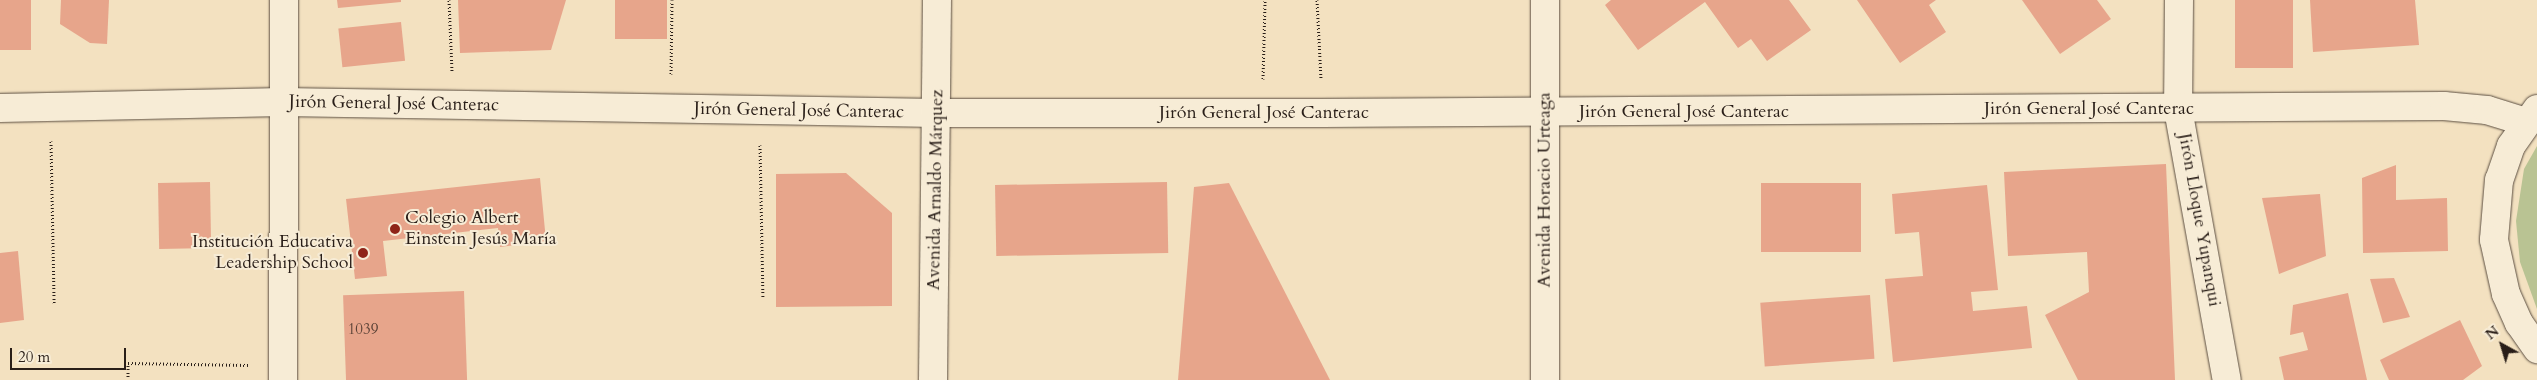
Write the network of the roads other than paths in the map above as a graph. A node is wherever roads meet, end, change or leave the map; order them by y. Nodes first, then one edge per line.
1 (284, 0) edge
2 (937, 0) edge
3 (1545, 0) edge
4 (2179, 0) edge
5 (283, 102) junction
6 (0, 108) edge
7 (2178, 109) junction
8 (937, 113) junction
9 (1545, 113) junction
10 (2532, 116) edge
11 (2537, 349) edge
12 (283, 372) edge
13 (934, 380) edge
14 (1545, 380) edge
15 (2228, 380) edge

1 - 5 street
2 - 8 street, Avenida Arnaldo Márquez
3 - 9 street, Avenida Horacio Urteaga
4 - 7 street, Jirón Lloque Yupanqui
5 - 6 street, Jirón General José Canterac
5 - 8 street, Jirón General José Canterac
5 - 12 street
7 - 9 street, Jirón General José Canterac
7 - 10 street, Jirón General José Canterac
7 - 15 street, Jirón Lloque Yupanqui
8 - 9 street, Jirón General José Canterac
8 - 13 street, Avenida Arnaldo Márquez
9 - 14 street, Avenida Horacio Urteaga
10 - 11 street

